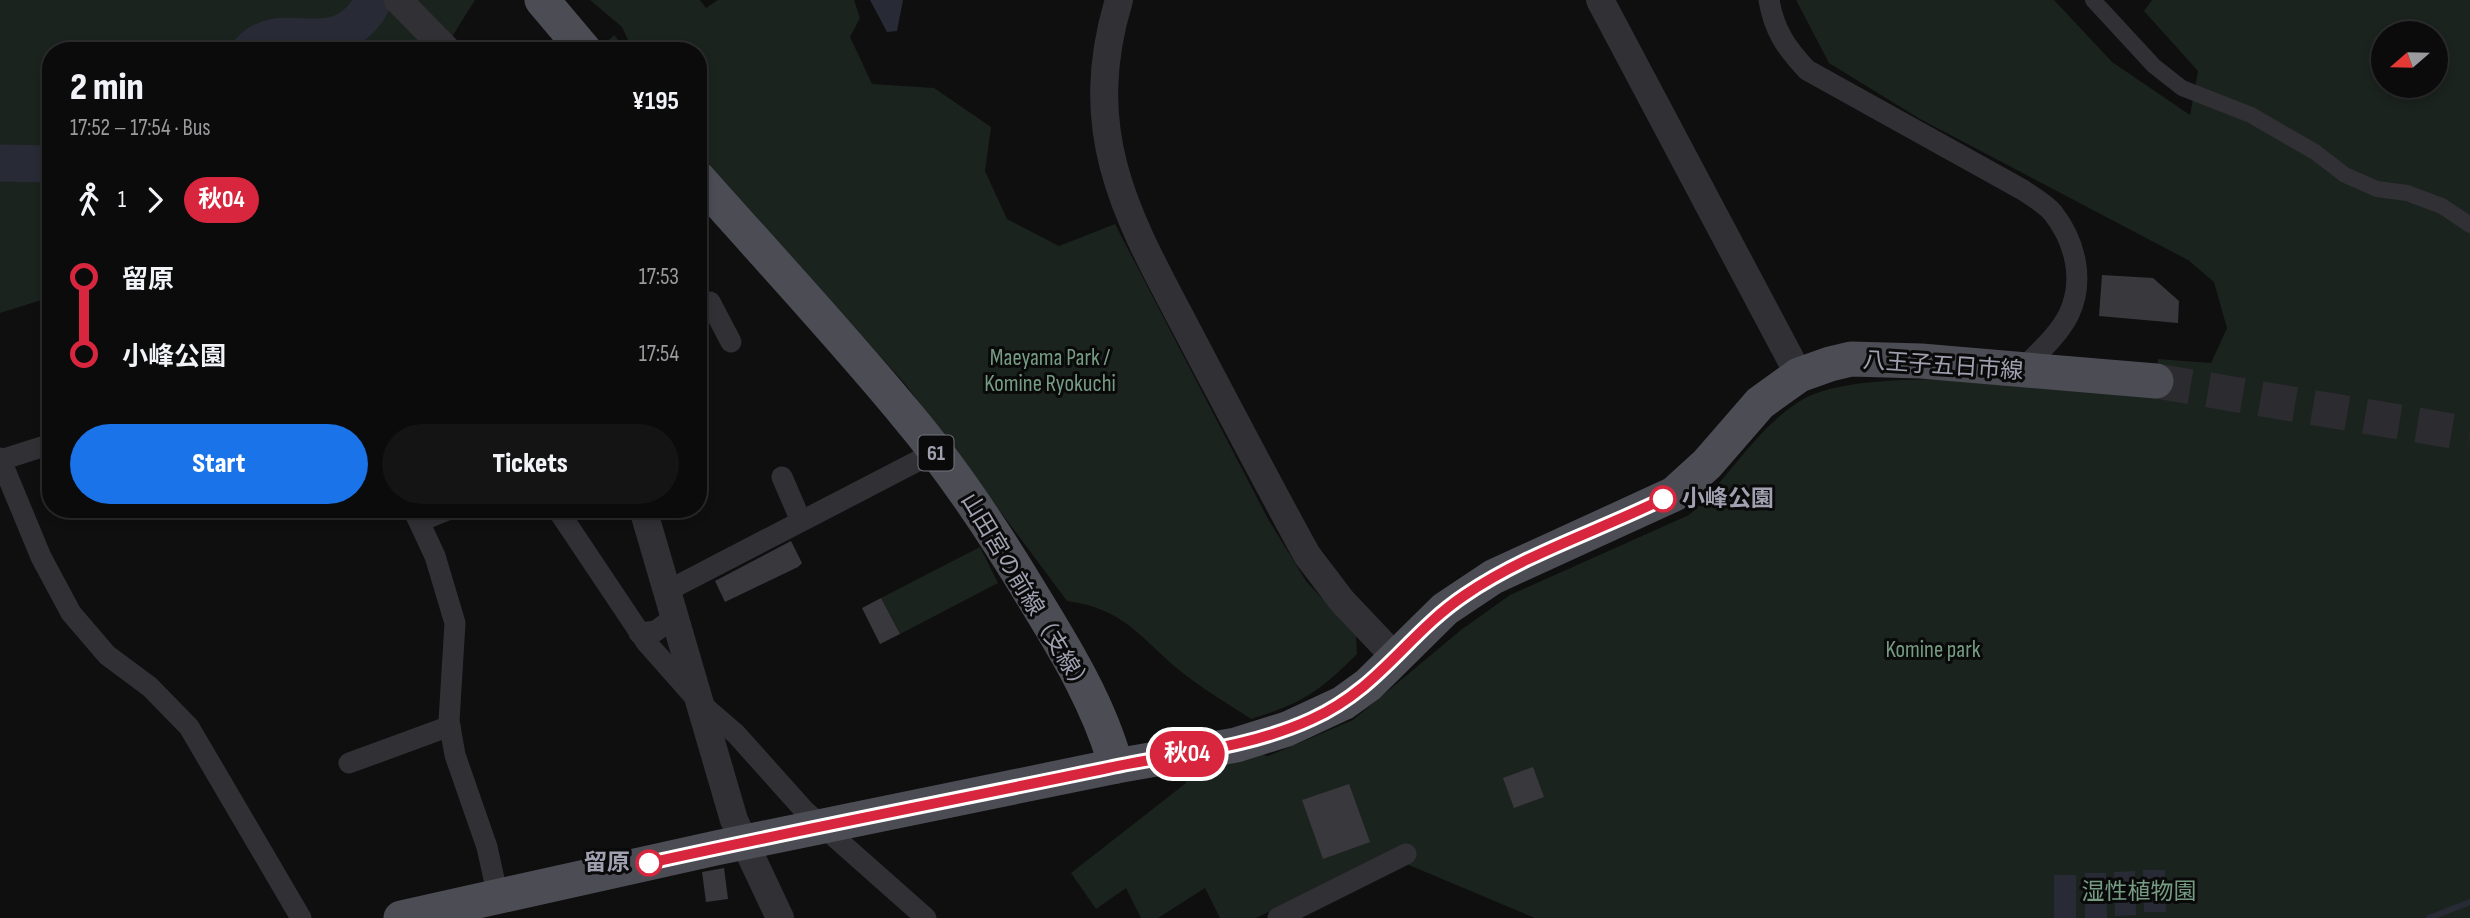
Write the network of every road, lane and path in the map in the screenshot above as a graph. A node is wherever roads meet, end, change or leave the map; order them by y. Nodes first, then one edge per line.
1 (398, 0) edge
2 (542, 0) edge
3 (1119, 0) edge
4 (1600, 0) edge
5 (1769, 0) edge
6 (2093, 0) edge
7 (440, 42) edge
8 (577, 42) edge
9 (707, 188) edge
10 (2470, 225) edge
11 (707, 304) edge
12 (732, 342) dead end
13 (2020, 371) junction
14 (1799, 376) junction
15 (2156, 381) tunnel mouth
16 (42, 447) edge
17 (935, 452) junction
18 (0, 459) edge
19 (782, 477) dead end
20 (417, 518) edge
21 (563, 518) edge
22 (646, 518) edge
23 (801, 521) junction
24 (671, 604) junction
25 (639, 633) junction
26 (1397, 659) junction
27 (700, 703) junction
28 (450, 726) junction
29 (349, 763) dead end
30 (1116, 766) junction
31 (823, 827) junction
32 (742, 843) junction
33 (1406, 854) dead end
34 (498, 897) junction
35 (301, 918) edge
36 (401, 918) edge
37 (780, 918) edge
38 (926, 918) edge
39 (1278, 918) edge

1 - 7 street
2 - 8 main road
3 - 26 street
4 - 14 street
5 - 13 street
6 - 10 street
9 - 17 main road, 山田宮の前線（支線） / 61
11 - 12 street
13 - 14 main road, 八王子五日市線
13 - 15 main road, 八王子五日市線
14 - 26 main road, 八王子五日市線
16 - 18 street
17 - 23 street
17 - 30 main road, 山田宮の前線（支線） / 61
18 - 35 street
19 - 23 street
20 - 28 street
21 - 25 street
22 - 24 street
23 - 24 street
24 - 25 street
24 - 27 street
25 - 27 street
26 - 30 main road, 八王子五日市線
27 - 31 street
27 - 32 street
28 - 29 street
28 - 34 street
30 - 31 main road, 八王子五日市線
31 - 32 main road, 八王子五日市線
31 - 38 street
32 - 34 main road, 八王子五日市線
32 - 37 street
33 - 39 street
34 - 36 main road, 八王子五日市線

